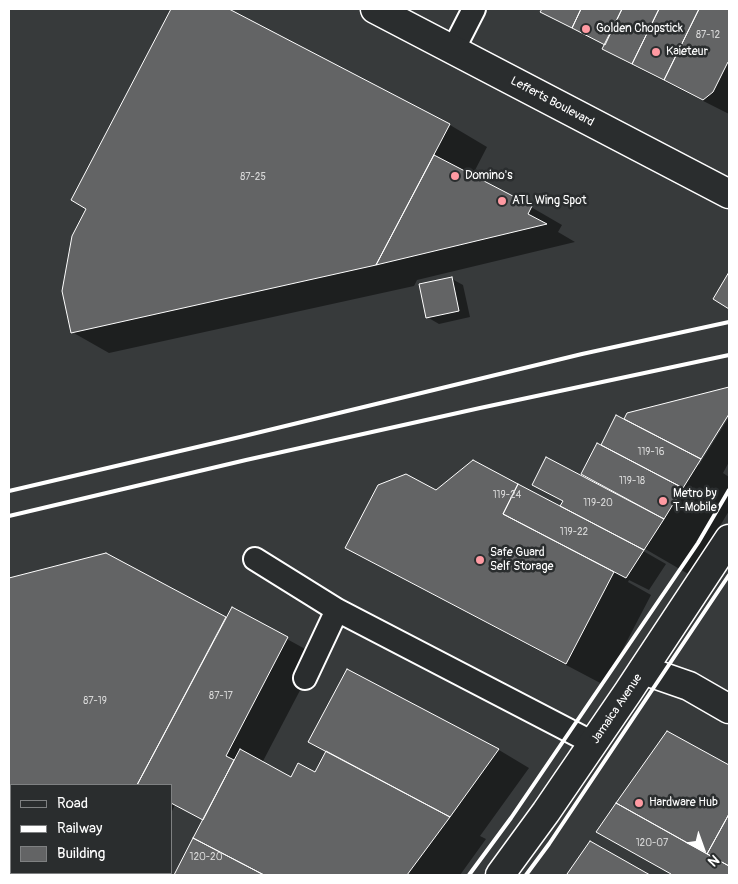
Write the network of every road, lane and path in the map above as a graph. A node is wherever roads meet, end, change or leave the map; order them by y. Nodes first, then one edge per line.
1 (375, 9) edge
2 (474, 9) edge
3 (453, 50) junction
4 (729, 194) edge
5 (729, 539) edge
6 (255, 558) dead end
7 (337, 610) junction
8 (643, 670) junction
9 (305, 678) dead end
10 (729, 709) edge
11 (593, 744) junction
12 (500, 875) edge

1 - 3 street, Lefferts Boulevard
2 - 3 lane
3 - 4 street, Lefferts Boulevard
5 - 8 street, Jamaica Avenue
6 - 7 lane
7 - 9 lane
7 - 11 lane
8 - 10 street
8 - 11 street, Jamaica Avenue
11 - 12 street, Jamaica Avenue

